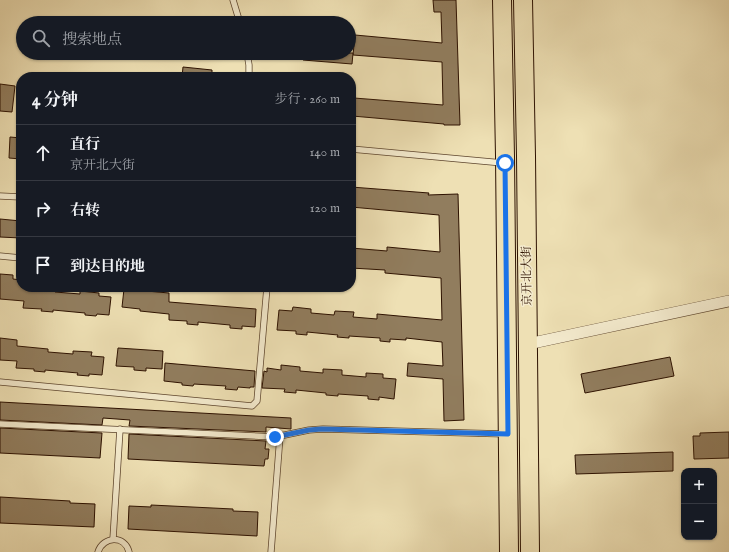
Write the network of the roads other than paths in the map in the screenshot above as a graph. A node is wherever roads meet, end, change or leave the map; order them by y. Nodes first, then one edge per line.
1 (233, 0) edge
2 (502, 0) edge
3 (523, 0) edge
4 (238, 16) edge
5 (248, 60) edge
6 (249, 72) edge
7 (356, 149) edge
8 (505, 163) junction
9 (0, 196) edge
10 (16, 197) edge
11 (0, 256) edge
12 (16, 258) edge
13 (266, 292) edge
14 (729, 301) edge
15 (528, 344) junction
16 (0, 382) edge
17 (0, 424) edge
18 (120, 429) junction
19 (508, 434) junction
20 (280, 436) junction
21 (113, 539) junction
22 (98, 552) edge
23 (129, 552) edge
24 (271, 552) edge
25 (509, 552) edge
26 (530, 552) edge

1 - 4 lane
2 - 8 main road, 京开北大街
3 - 15 main road, 京开北大街
5 - 6 lane
7 - 8 lane
8 - 19 main road, 京开北大街
9 - 10 lane
11 - 12 lane
13 - 16 lane
14 - 15 street
15 - 26 main road, 京开北大街
17 - 18 lane
18 - 20 lane
18 - 21 lane
19 - 20 lane
19 - 25 main road, 京开北大街
20 - 24 lane
21 - 22 lane
21 - 23 lane

